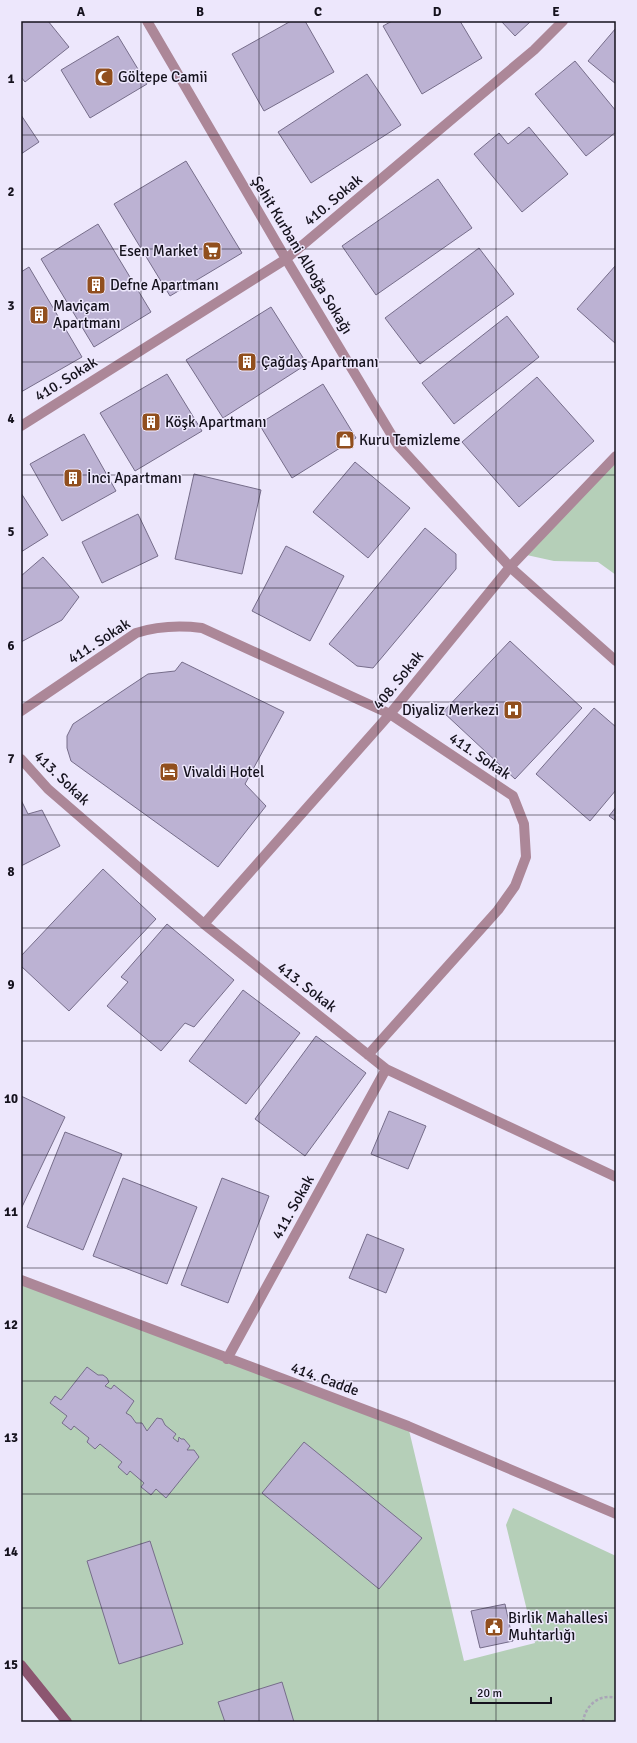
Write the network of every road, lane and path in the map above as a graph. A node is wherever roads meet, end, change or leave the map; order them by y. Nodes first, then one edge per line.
1 (147, 21) edge
2 (563, 21) edge
3 (286, 259) junction
4 (21, 426) edge
5 (616, 456) edge
6 (510, 567) junction
7 (616, 660) edge
8 (21, 711) edge
9 (390, 714) junction
10 (21, 759) edge
11 (204, 924) junction
12 (368, 1055) junction
13 (386, 1070) junction
14 (616, 1177) edge
15 (21, 1280) edge
16 (227, 1359) junction
17 (616, 1514) edge
18 (21, 1665) edge
19 (616, 1698) edge
20 (67, 1722) edge
21 (583, 1722) edge

1 - 3 street, Şehit Kurbani Alboğa Sokağı
2 - 3 street, 410. Sokak
3 - 4 street, 410. Sokak
3 - 6 street, Şehit Kurbani Alboğa Sokağı
5 - 6 street, 408. Sokak
6 - 7 street, Şehit Kurbani Alboğa Sokağı
6 - 9 street, 408. Sokak
8 - 9 street, 411. Sokak
9 - 11 street, 408. Sokak
9 - 12 street, 411. Sokak
10 - 11 street, 413. Sokak
11 - 12 street, 413. Sokak
12 - 13 street, 413. Sokak
13 - 14 street, 413. Sokak
13 - 16 street, 411. Sokak
15 - 16 street, 414. Cadde
16 - 17 street, 414. Cadde
18 - 20 main road
19 - 21 path

